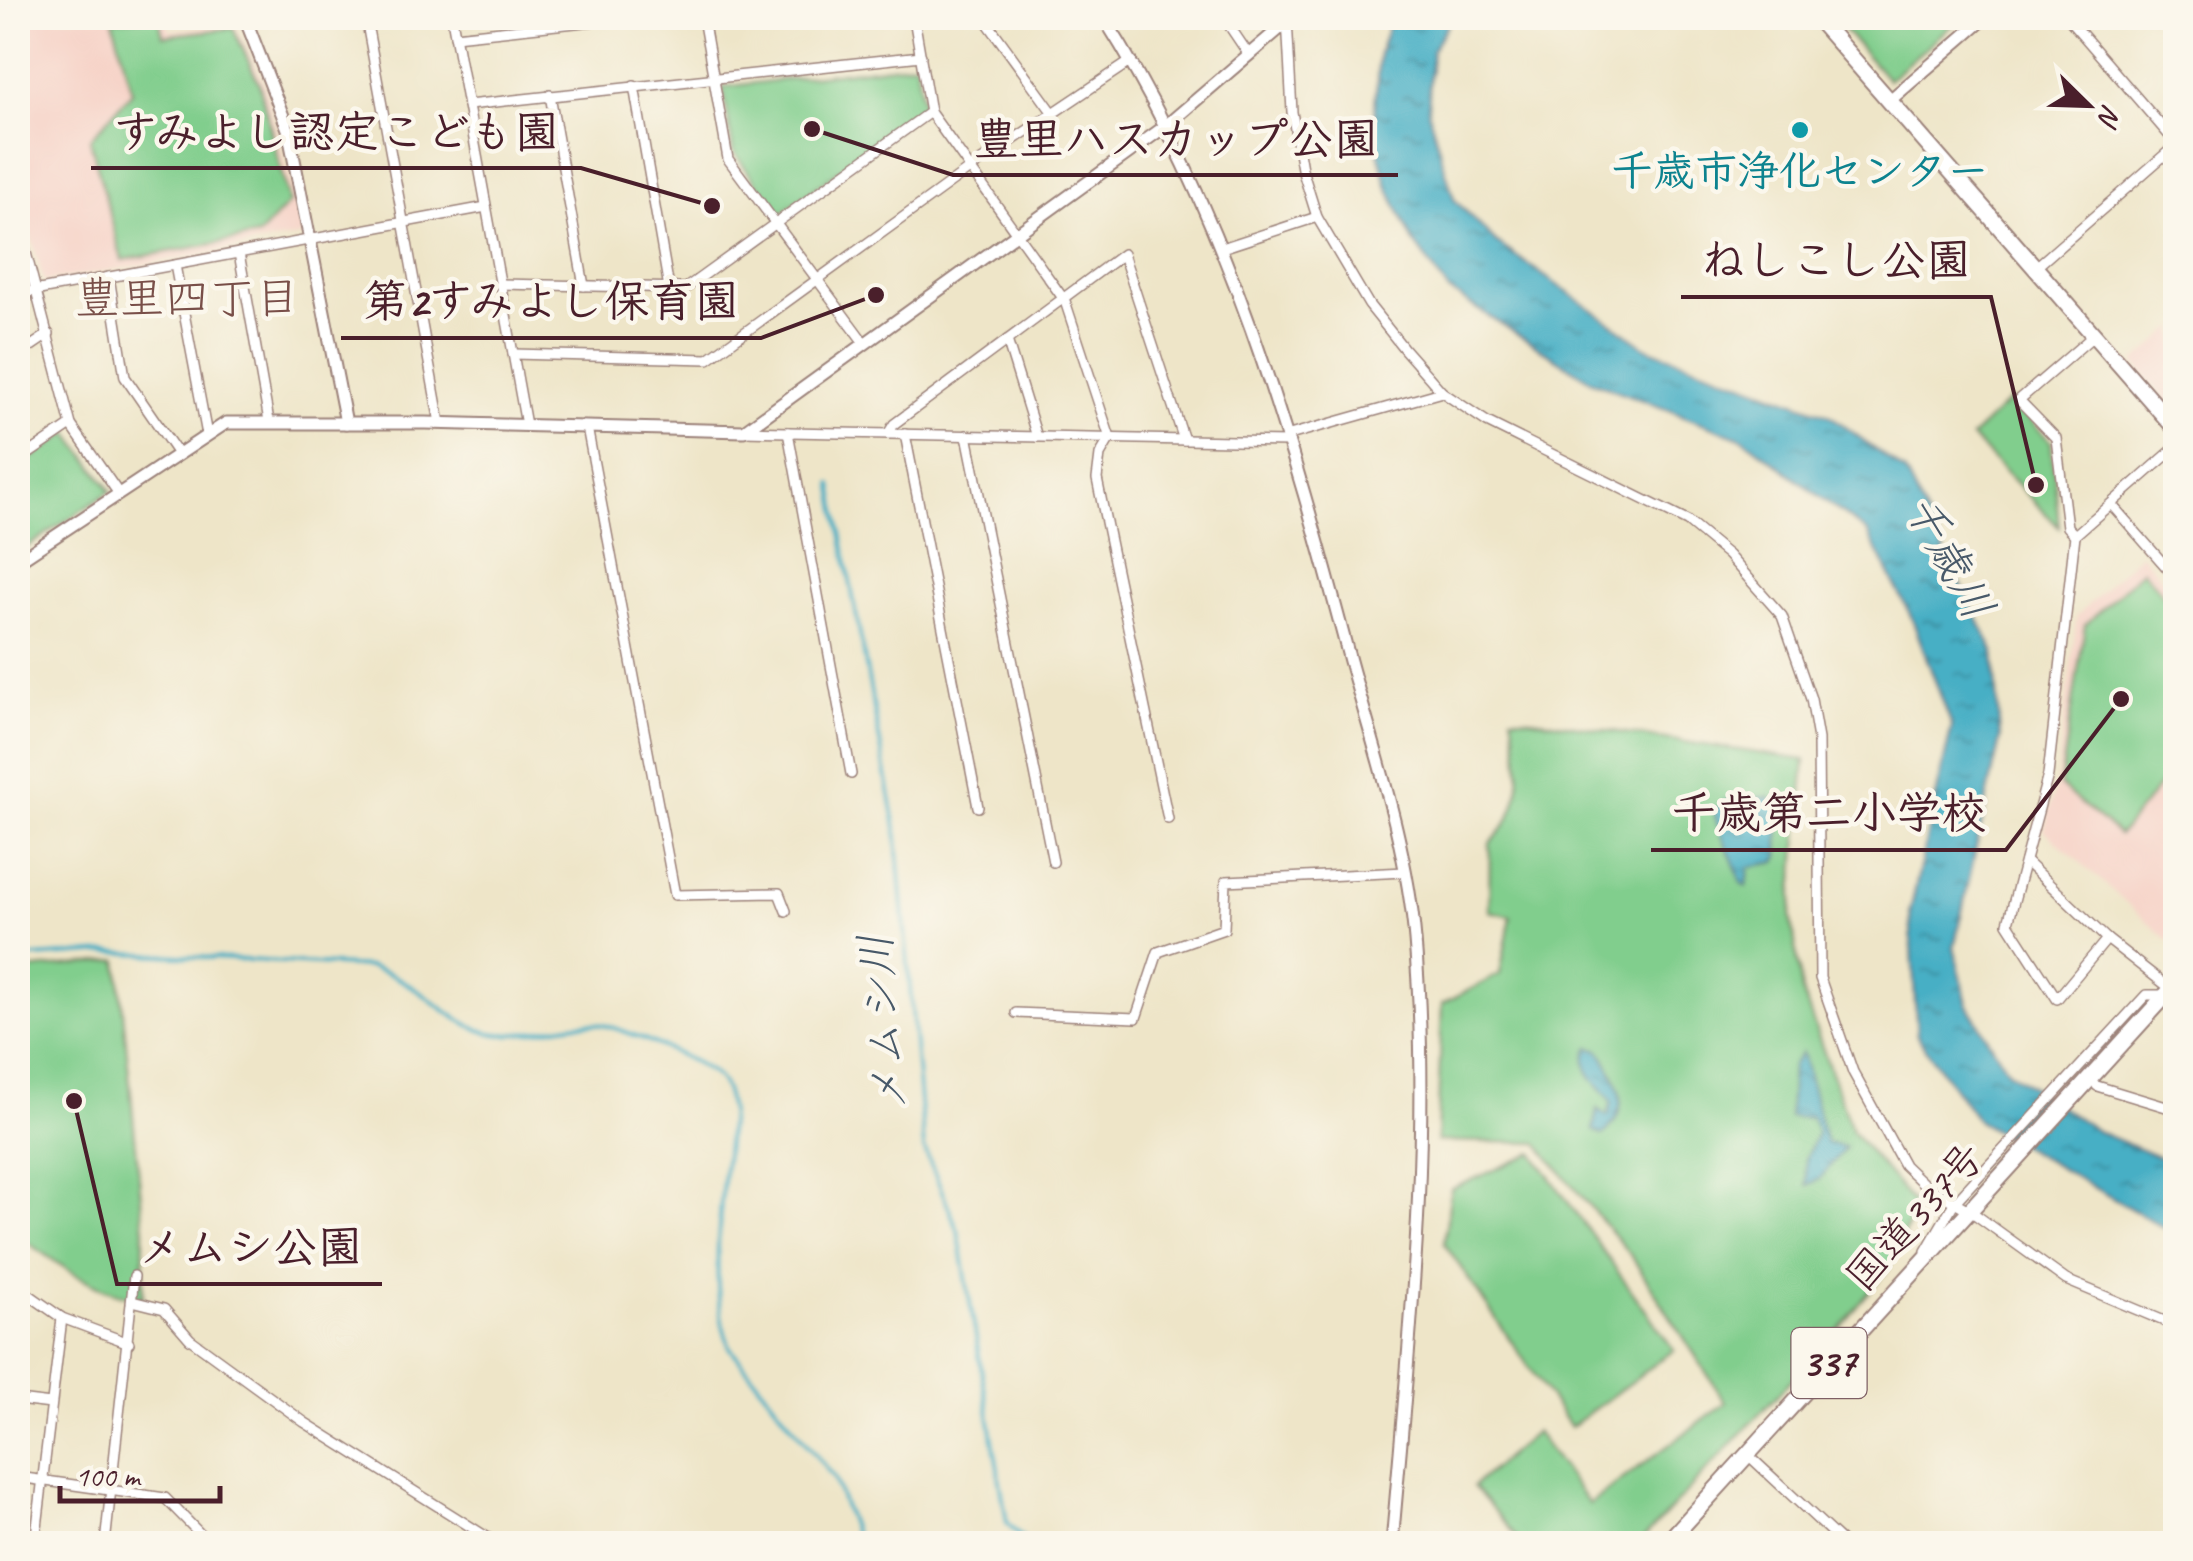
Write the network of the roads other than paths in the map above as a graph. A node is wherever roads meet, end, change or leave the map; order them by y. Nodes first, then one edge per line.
1 (245, 18) edge
2 (366, 18) edge
3 (452, 18) edge
4 (622, 18) edge
5 (703, 18) edge
6 (914, 18) edge
7 (984, 18) edge
8 (1104, 18) edge
9 (1224, 18) edge
10 (1817, 18) edge
11 (1985, 18) edge
12 (2068, 18) edge
13 (1286, 20) edge
14 (456, 36) junction
15 (1248, 55) junction
16 (920, 56) junction
17 (1132, 61) junction
18 (714, 78) junction
19 (634, 86) junction
20 (550, 96) junction
21 (1888, 100) junction
22 (468, 104) junction
23 (930, 112) junction
24 (1054, 113) junction
25 (1167, 125) junction
26 (2176, 144) edge
27 (971, 168) junction
28 (486, 207) junction
29 (1317, 217) junction
30 (18, 222) edge
31 (402, 223) junction
32 (777, 225) junction
33 (1019, 232) junction
34 (312, 240) junction
35 (1222, 248) junction
36 (240, 253) junction
37 (176, 265) junction
38 (2034, 268) junction
39 (109, 277) junction
40 (818, 280) junction
41 (500, 284) junction
42 (584, 286) junction
43 (669, 288) junction
44 (39, 290) junction
45 (18, 294) edge
46 (1063, 298) junction
47 (50, 334) junction
48 (2093, 336) junction
49 (1007, 340) junction
50 (865, 344) junction
51 (513, 354) junction
52 (18, 356) edge
53 (1442, 392) junction
54 (269, 422) junction
55 (346, 423) junction
56 (440, 423) junction
57 (72, 425) junction
58 (526, 426) junction
59 (587, 427) junction
60 (2176, 429) edge
61 (744, 430) junction
62 (788, 432) junction
63 (206, 434) junction
64 (888, 434) junction
65 (905, 434) junction
66 (967, 435) junction
67 (1037, 437) junction
68 (1110, 438) junction
69 (1286, 439) junction
70 (1184, 440) junction
71 (2176, 447) edge
72 (178, 454) junction
73 (18, 462) edge
74 (119, 494) junction
75 (2111, 504) junction
76 (2075, 536) junction
77 (18, 562) edge
78 (2176, 578) edge
79 (851, 774) dead end
80 (978, 807) dead end
81 (1168, 819) dead end
82 (2026, 861) junction
83 (1053, 862) dead end
84 (1405, 872) junction
85 (786, 911) dead end
86 (2107, 939) junction
87 (2169, 990) edge
88 (1016, 1013) dead end
89 (2096, 1086) dead end
90 (2176, 1110) edge
91 (1990, 1177) junction
92 (1954, 1203) junction
93 (1969, 1210) junction
94 (1914, 1271) junction
95 (134, 1276) dead end
96 (18, 1288) edge
97 (132, 1301) junction
98 (62, 1318) junction
99 (2176, 1326) edge
100 (128, 1343) junction
101 (18, 1400) edge
102 (51, 1404) junction
103 (1746, 1453) junction
104 (18, 1477) edge
105 (42, 1480) junction
106 (111, 1489) junction
107 (204, 1542) edge
108 (35, 1544) edge
109 (105, 1544) edge
110 (498, 1544) edge
111 (1392, 1544) edge
112 (1666, 1544) edge
113 (1844, 1544) edge

1 - 34 street
2 - 31 street
3 - 14 street
4 - 14 street
5 - 18 street
6 - 16 street
7 - 24 street
8 - 17 street
9 - 15 street
10 - 21 highway
11 - 21 street
12 - 26 street
13 - 15 street
13 - 29 street
14 - 22 street
15 - 25 street
16 - 18 street
16 - 23 street
17 - 24 street
17 - 25 street
18 - 19 street
18 - 32 street
19 - 20 street
19 - 43 street
20 - 22 street
20 - 42 street
21 - 38 highway
22 - 28 street
23 - 27 street
23 - 32 street
24 - 27 street
25 - 33 street
25 - 35 street
26 - 38 street
27 - 33 street
27 - 40 street
28 - 31 street
28 - 41 street
29 - 35 street
29 - 53 street
30 - 44 street
31 - 34 street
31 - 56 street
32 - 40 street
32 - 43 street
33 - 46 street
33 - 50 street
34 - 36 street
34 - 55 street
35 - 69 street
36 - 37 street
36 - 54 street
37 - 39 street
37 - 63 street
38 - 48 highway
39 - 44 street
39 - 72 street
40 - 50 street
40 - 51 street
41 - 42 street
41 - 51 street
42 - 43 street
44 - 45 street
44 - 47 street
46 - 49 street
46 - 68 street
46 - 70 street
47 - 52 street
47 - 57 street
48 - 60 highway
48 - 76 street
49 - 64 street
49 - 67 street
50 - 61 street
51 - 58 street
53 - 69 street
53 - 92 street
54 - 55 street
54 - 63 street
55 - 56 street
56 - 58 street
57 - 73 street
57 - 74 street
58 - 59 street
59 - 61 street
59 - 85 street
61 - 62 street
62 - 64 street
62 - 79 street
63 - 72 street
64 - 65 street
65 - 66 street
65 - 80 street
66 - 67 street
66 - 83 street
67 - 68 street
68 - 70 street
68 - 81 street
69 - 70 street
69 - 84 street
71 - 75 street
72 - 74 street
74 - 77 street
75 - 76 street
75 - 78 street
76 - 82 street
82 - 86 street
82 - 86 street
84 - 88 street
84 - 111 street
86 - 87 street
87 - 91 highway, 国道337号 / 337
89 - 90 street
91 - 92 street
91 - 93 highway, 国道337号 / 337
92 - 93 street
92 - 94 street
93 - 94 highway, 国道337号 / 337
93 - 99 street
94 - 103 highway, 国道337号 / 337
95 - 97 street
96 - 98 street
97 - 100 street
97 - 110 street
98 - 100 street
98 - 102 street
100 - 106 street
101 - 102 street
102 - 105 street
103 - 112 highway, 国道337号 / 337
103 - 113 street
104 - 105 street
105 - 106 street
105 - 108 street
106 - 107 street
106 - 109 street

